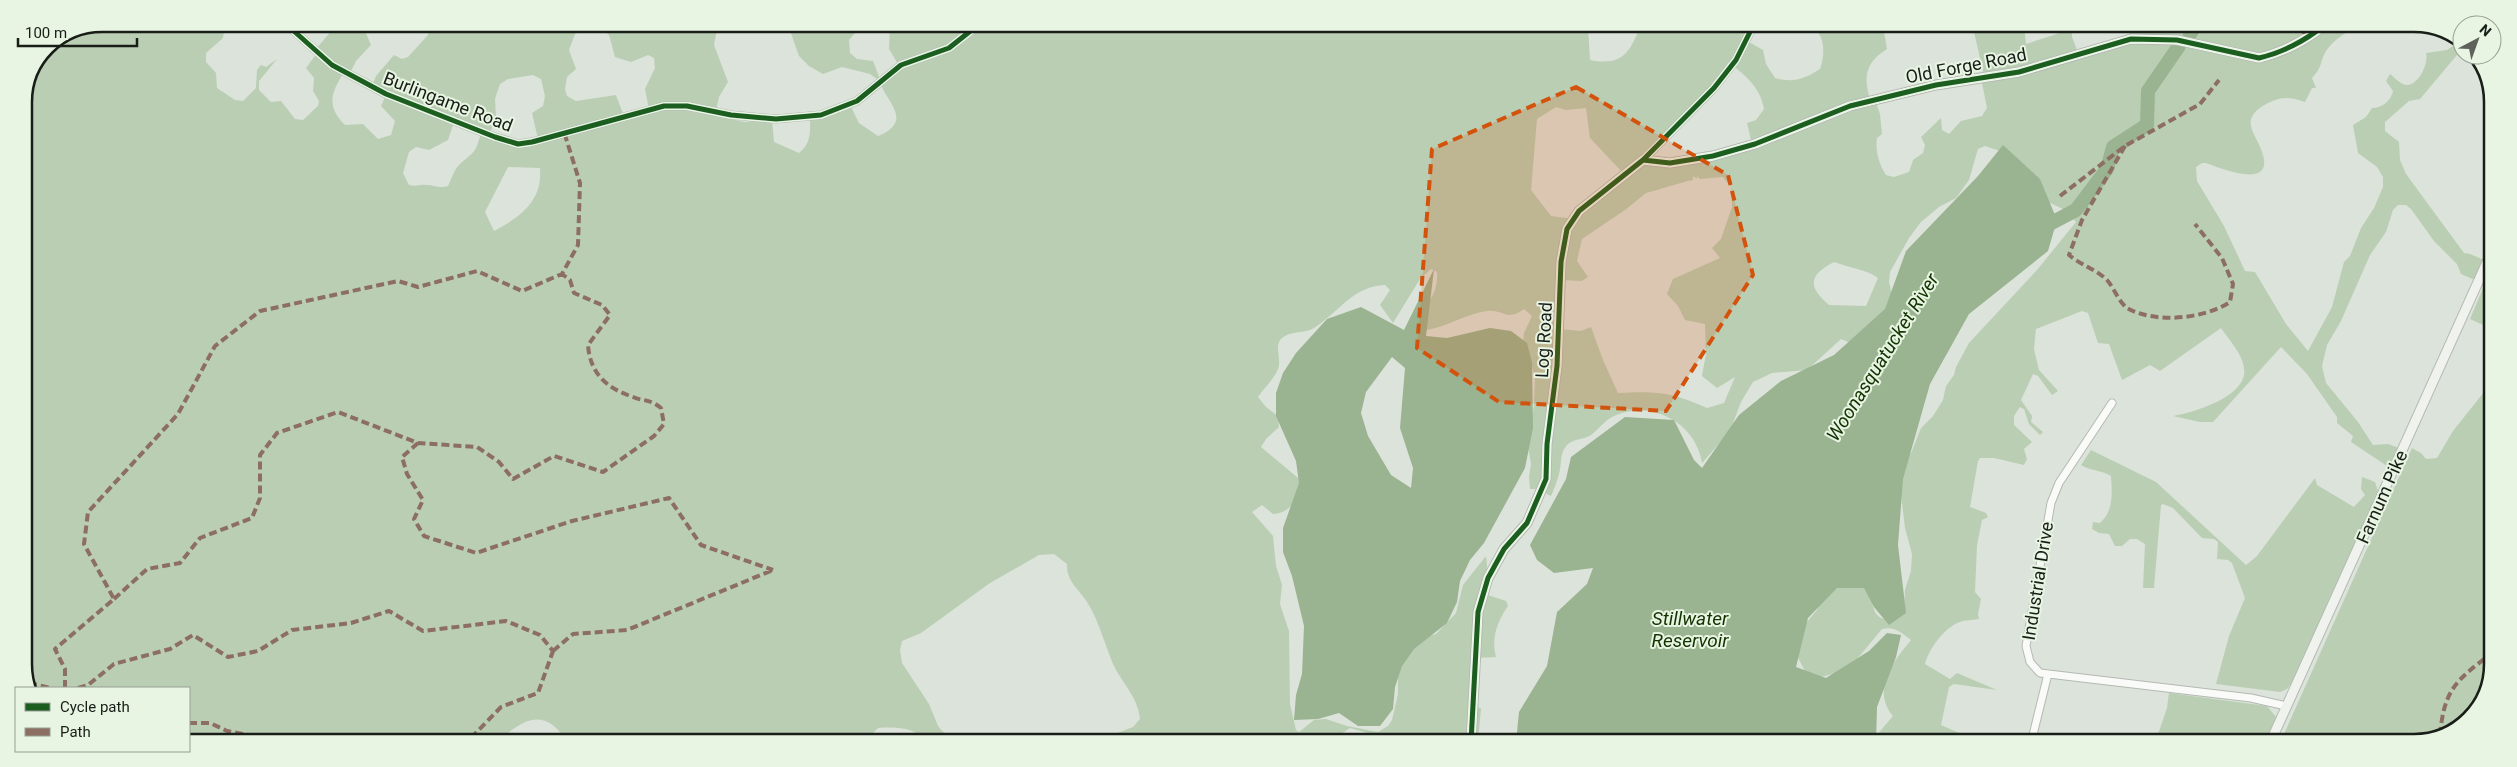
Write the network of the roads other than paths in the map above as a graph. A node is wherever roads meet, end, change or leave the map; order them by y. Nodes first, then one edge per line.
1 (295, 32) edge
2 (969, 32) edge
3 (1750, 32) edge
4 (2315, 32) edge
5 (1643, 160) junction
6 (2484, 270) edge
7 (2112, 404) dead end
8 (2048, 674) junction
9 (2286, 706) junction
10 (1472, 734) edge
11 (2033, 734) edge
12 (2274, 734) edge

1 - 2 street, Burlingame Road
3 - 5 street, Log Road
4 - 5 street, Old Forge Road
5 - 10 street, Log Road
6 - 9 main road, Farnum Pike
7 - 8 street, Industrial Drive
8 - 9 street
8 - 11 street
9 - 12 main road, Farnum Pike

